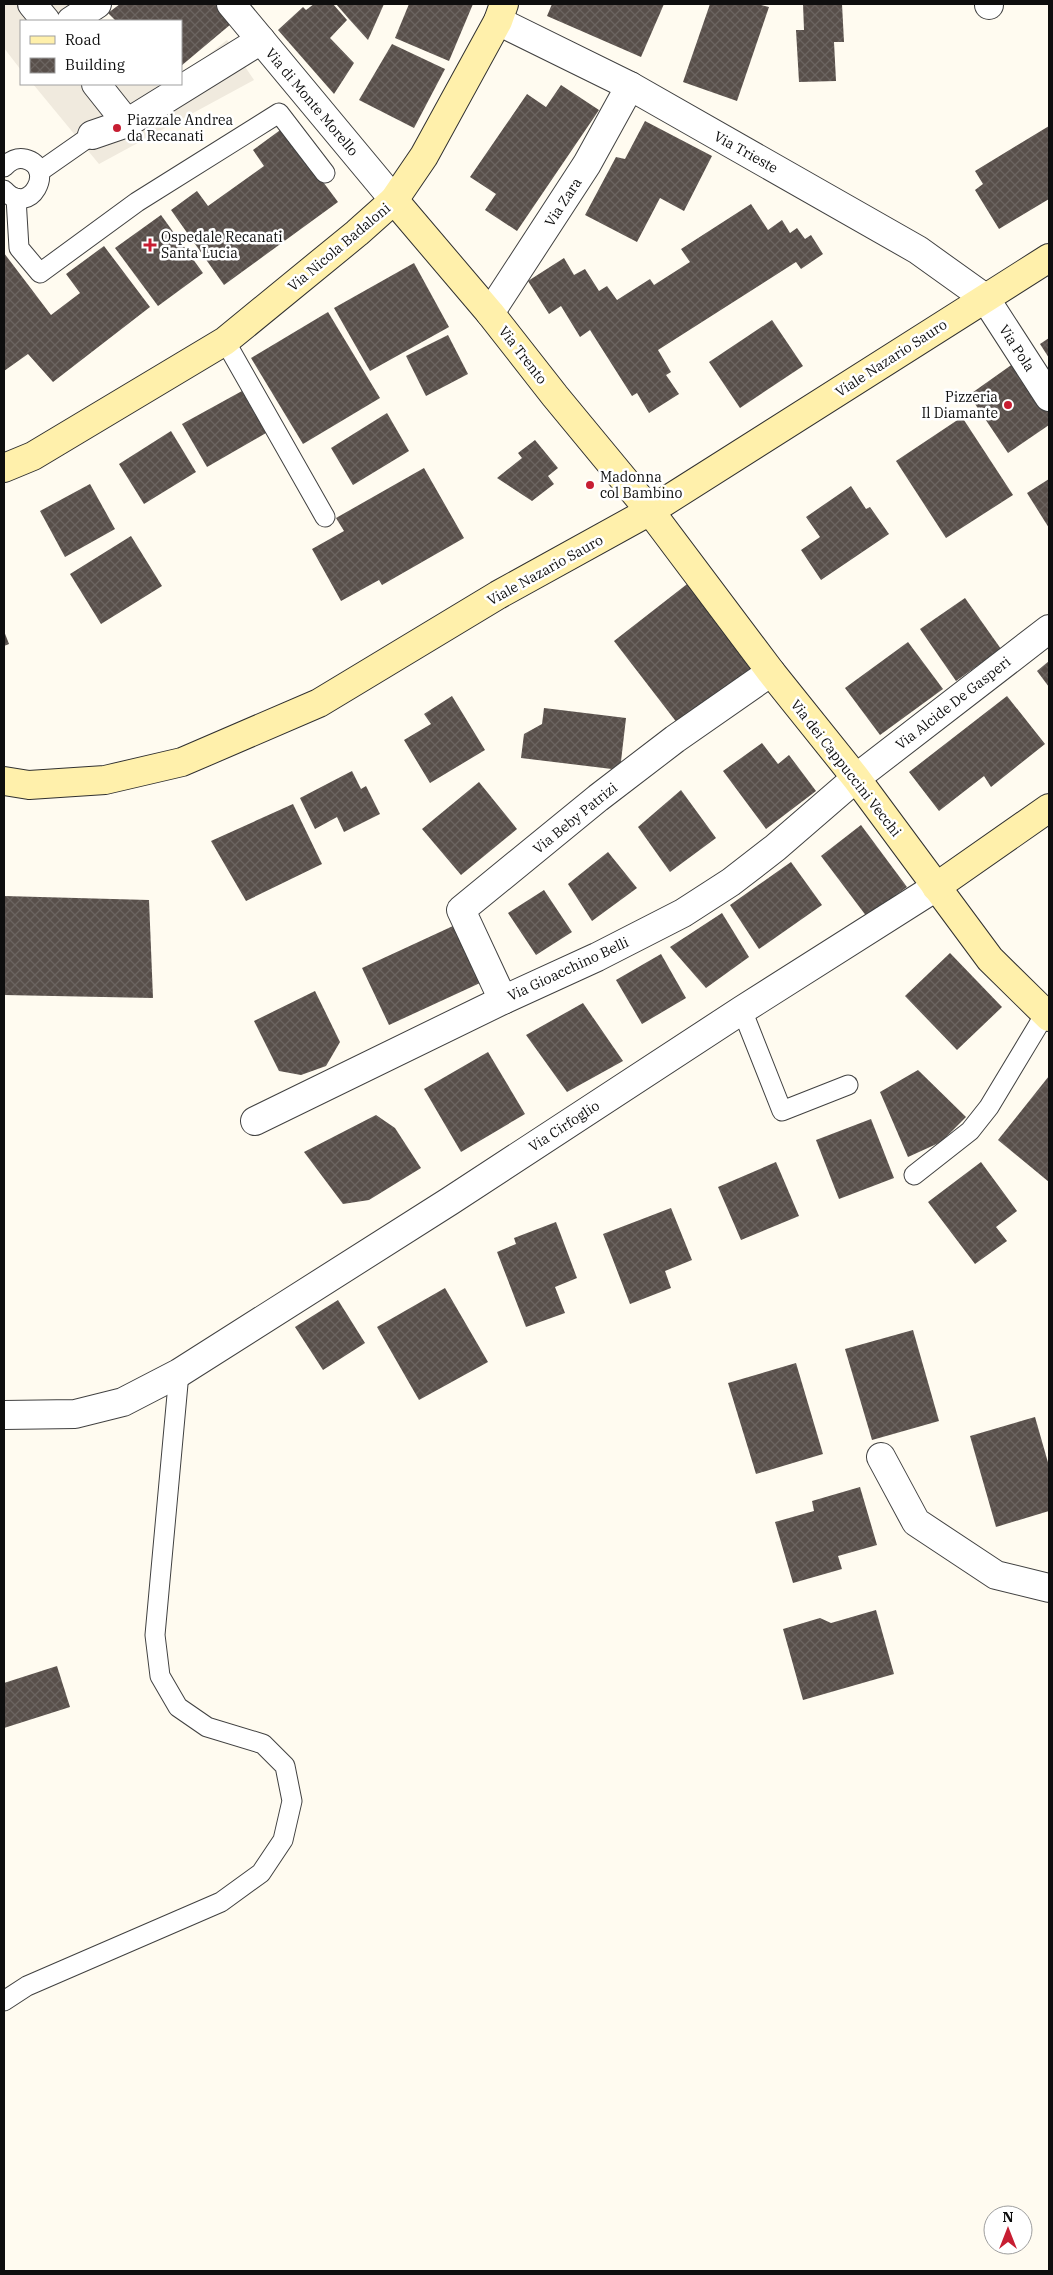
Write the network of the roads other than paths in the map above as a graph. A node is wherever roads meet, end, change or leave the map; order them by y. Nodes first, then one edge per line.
1 (32, 4) edge
2 (96, 4) edge
3 (239, 7) edge
4 (501, 12) edge
5 (45, 20) edge
6 (72, 20) edge
7 (261, 40) junction
8 (97, 85) edge
9 (630, 86) junction
10 (127, 122) junction
11 (92, 135) joint
12 (4, 167) edge
13 (39, 172) junction
14 (325, 173) dead end
15 (10, 194) edge
16 (394, 200) junction
17 (1049, 258) edge
18 (985, 298) junction
19 (490, 313) junction
20 (225, 341) junction
21 (1049, 397) edge
22 (4, 468) edge
23 (650, 511) junction
24 (325, 517) dead end
25 (1049, 629) edge
26 (771, 672) junction
27 (856, 778) junction
28 (4, 781) edge
29 (1049, 808) edge
30 (936, 887) junction
31 (503, 1000) junction
32 (742, 1010) junction
33 (1047, 1015) edge
34 (848, 1085) dead end
35 (255, 1121) dead end
36 (914, 1175) dead end
37 (185, 1369) junction
38 (4, 1415) edge
39 (881, 1457) dead end
40 (1049, 1588) edge
41 (4, 2001) edge

1 - 5 street
2 - 6 street
3 - 7 street, Via di Monte Morello
4 - 9 street, Via Trieste
4 - 16 street, Via Nicola Badaloni
7 - 10 street
7 - 16 street, Via di Monte Morello
8 - 10 street
9 - 18 street, Via Trieste
9 - 19 street, Via Zara
10 - 11 street
11 - 13 lane
12 - 13 lane
13 - 15 lane
14 - 15 lane
16 - 19 street, Via Trento
16 - 20 street, Via Nicola Badaloni
17 - 18 street, Viale Nazario Sauro
18 - 21 street, Via Pola
18 - 23 street, Viale Nazario Sauro
19 - 23 street, Via Trento
20 - 22 street, Via Nicola Badaloni
20 - 24 lane
23 - 26 street, Via dei Cappuccini Vecchi
23 - 28 street, Viale Nazario Sauro
25 - 27 street, Via Alcide De Gasperi
26 - 27 street, Via dei Cappuccini Vecchi
26 - 31 street, Via Beby Patrizi
27 - 30 street, Via dei Cappuccini Vecchi
27 - 31 street, Via Gioacchino Belli
29 - 30 street
30 - 32 street, Via Cirfoglio
30 - 33 street, Via dei Cappuccini Vecchi
31 - 35 street, Via Gioacchino Belli
32 - 34 lane
32 - 37 street, Via Cirfoglio
33 - 36 lane
37 - 38 street, Via Cirfoglio
37 - 41 lane
39 - 40 street

